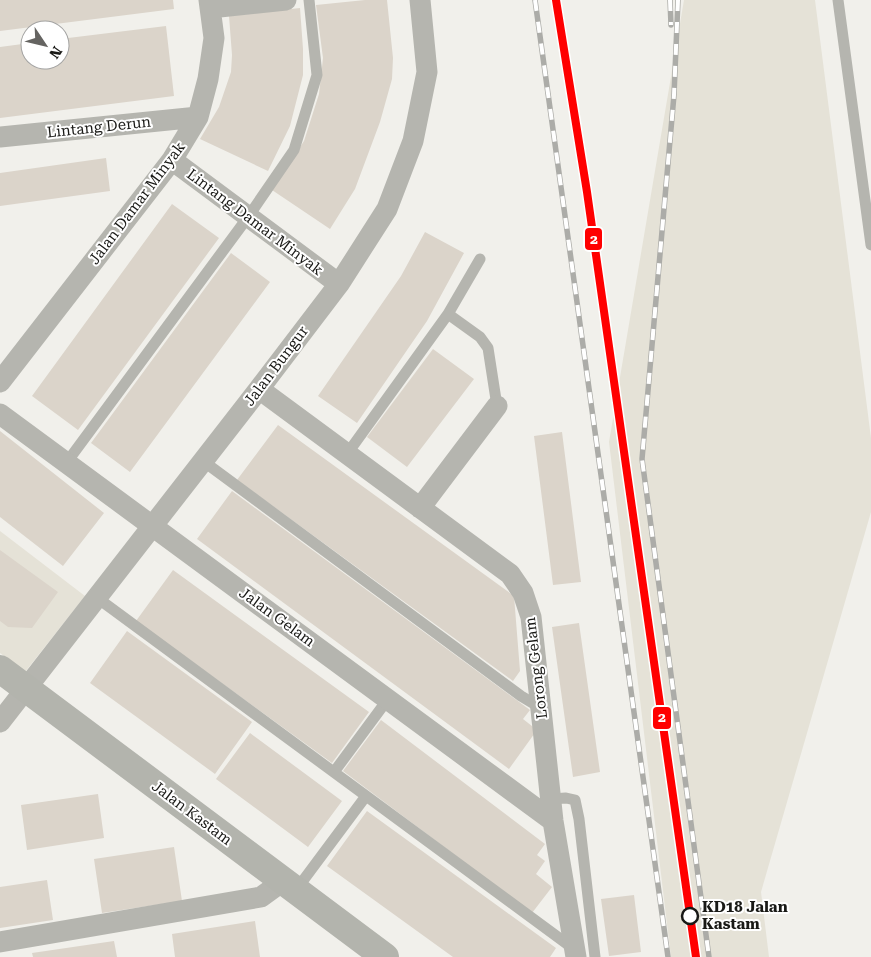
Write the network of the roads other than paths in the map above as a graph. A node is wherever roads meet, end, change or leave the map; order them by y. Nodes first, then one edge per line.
1 (286, 0) edge
2 (309, 0) edge
3 (420, 0) edge
4 (838, 0) edge
5 (210, 4) edge
6 (198, 118) junction
7 (0, 137) edge
8 (172, 160) junction
9 (248, 217) junction
10 (871, 245) edge
11 (480, 259) dead end
12 (339, 284) junction
13 (448, 314) junction
14 (0, 382) edge
15 (259, 389) junction
16 (497, 406) joint
17 (0, 414) edge
18 (346, 454) junction
19 (202, 461) junction
20 (67, 462) junction
21 (420, 508) junction
22 (152, 526) junction
23 (96, 598) junction
24 (0, 668) edge
25 (25, 688) junction
26 (388, 699) junction
27 (541, 708) junction
28 (0, 722) edge
29 (334, 772) junction
30 (366, 796) junction
31 (551, 799) junction
32 (553, 821) junction
33 (289, 885) junction
34 (0, 942) edge
35 (582, 955) edge
36 (385, 957) edge

1 - 5 street
2 - 9 lane
3 - 12 street, Jalan Bungur
4 - 10 lane
5 - 6 street, Jalan Damar Minyak
6 - 7 street, Lintang Derun
6 - 8 street, Jalan Damar Minyak
8 - 9 street, Lintang Damar Minyak
8 - 14 street, Jalan Damar Minyak
9 - 12 street, Lintang Damar Minyak
9 - 20 lane
11 - 13 lane
12 - 15 street, Jalan Bungur
13 - 16 lane
13 - 18 lane
15 - 18 street, Lorong Gelam
15 - 19 street, Jalan Bungur
16 - 21 street
17 - 20 street, Jalan Gelam
18 - 21 street, Lorong Gelam
19 - 22 street, Jalan Bungur
19 - 27 lane
20 - 22 street, Jalan Gelam
21 - 27 street, Lorong Gelam
22 - 23 street, Jalan Bungur
22 - 26 street, Jalan Gelam
23 - 25 street, Jalan Bungur
23 - 29 lane
24 - 25 street, Jalan Kastam
25 - 28 street, Jalan Bungur
25 - 33 street, Jalan Kastam
26 - 29 lane
26 - 32 street, Jalan Gelam
27 - 31 street, Lorong Gelam
29 - 30 lane
30 - 33 lane
30 - 35 lane
31 - 32 street, Lorong Gelam
31 - 35 lane
32 - 35 street, Lorong Gelam
33 - 34 street
33 - 36 street, Jalan Kastam

